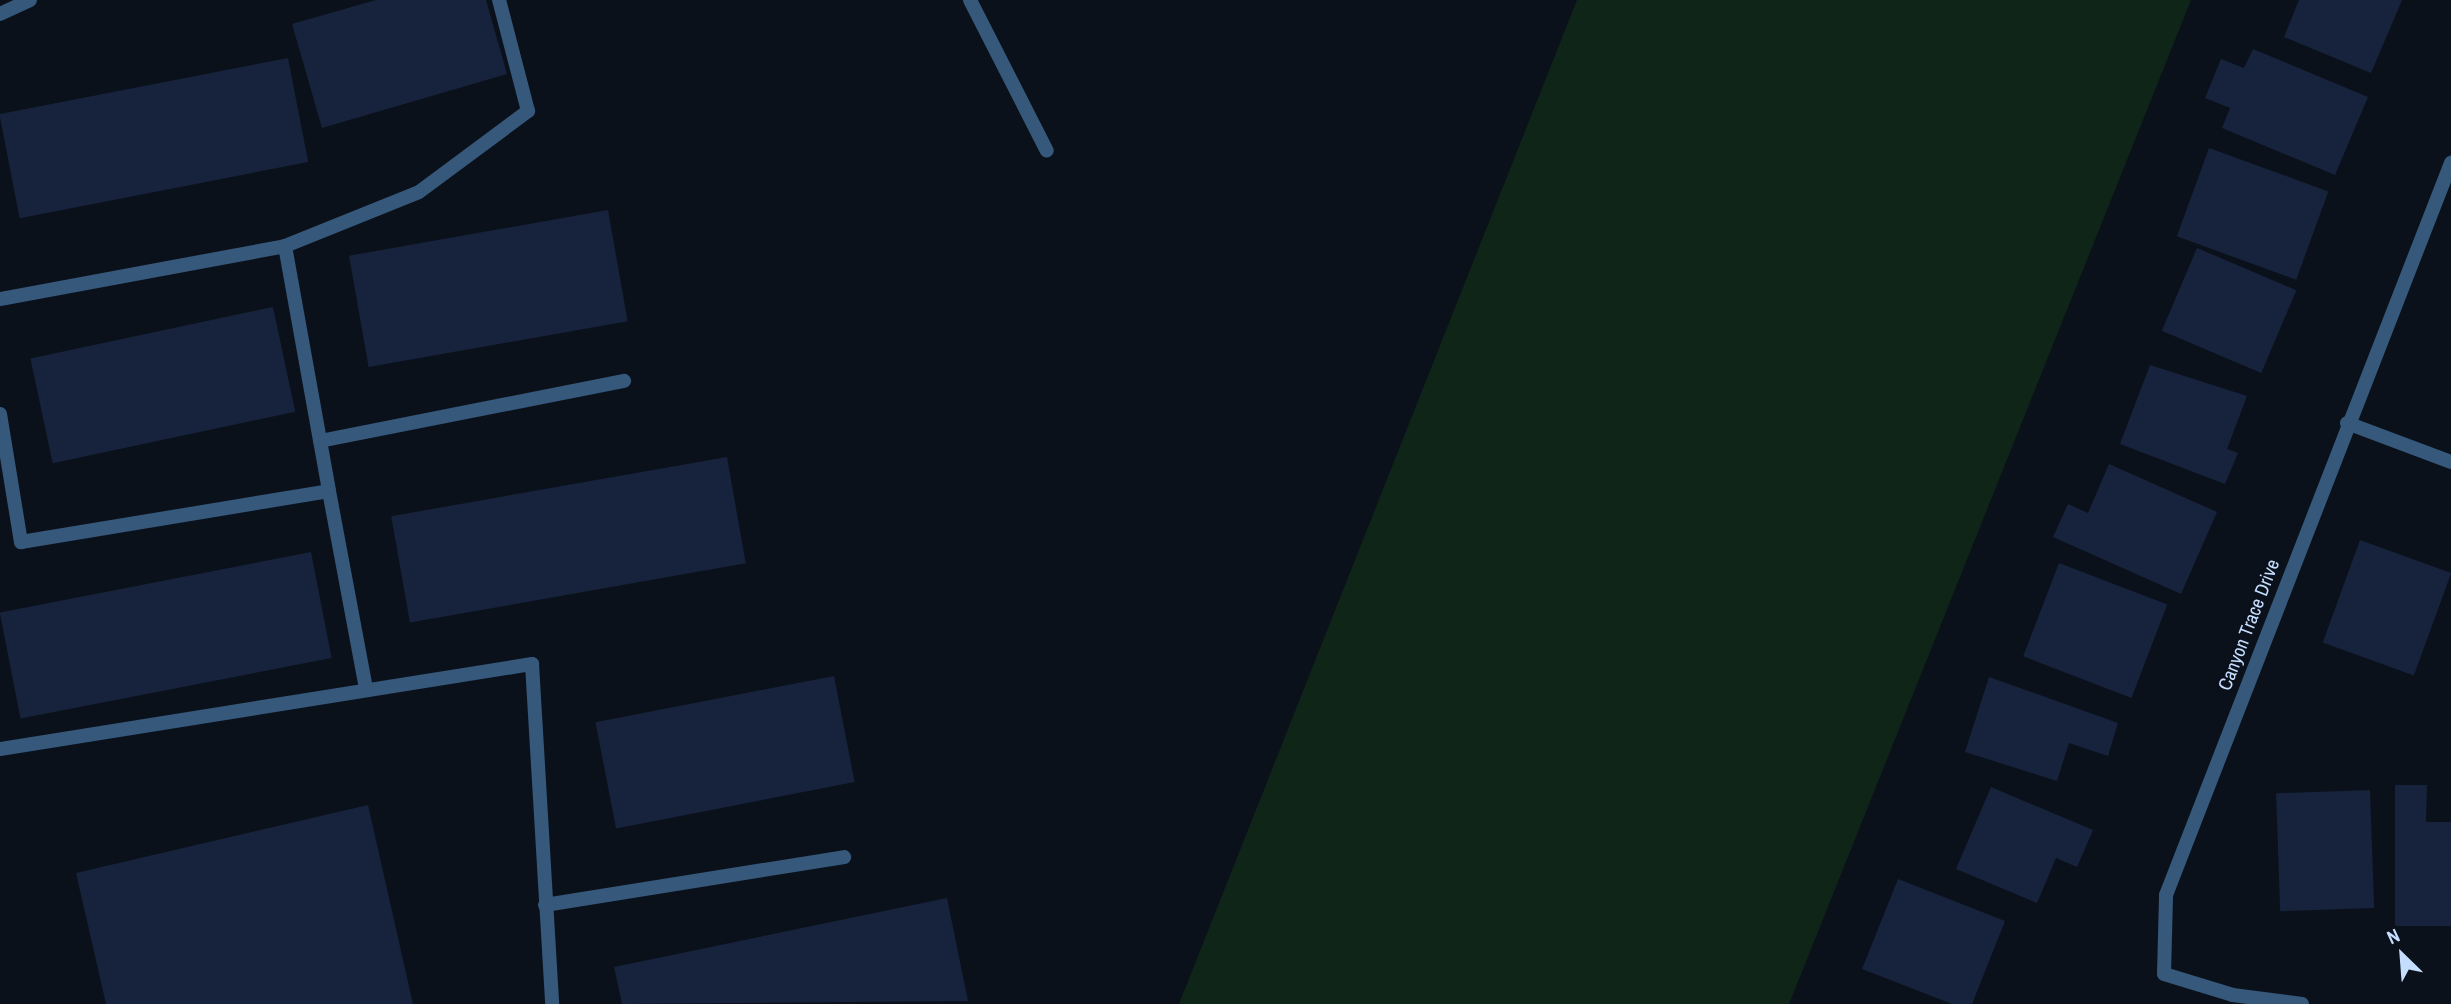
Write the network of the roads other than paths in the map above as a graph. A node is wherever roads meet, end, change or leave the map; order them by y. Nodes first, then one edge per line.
1 (30, 0) edge
2 (499, 0) edge
3 (970, 0) edge
4 (0, 14) edge
5 (1047, 151) dead end
6 (2451, 163) edge
7 (285, 246) junction
8 (0, 299) edge
9 (624, 381) dead end
10 (0, 414) edge
11 (2347, 423) junction
12 (320, 441) junction
13 (2451, 462) edge
14 (329, 491) junction
15 (366, 688) junction
16 (0, 749) edge
17 (844, 857) dead end
18 (545, 905) junction
19 (552, 1004) edge
20 (2302, 1004) edge

1 - 4 street
2 - 7 street
3 - 5 street
6 - 11 street, Canyon Trace Drive
7 - 8 street
7 - 12 street
9 - 12 street
10 - 14 street
11 - 13 street
11 - 20 street, Canyon Trace Drive
12 - 14 street
14 - 15 street
15 - 16 street
15 - 18 street
17 - 18 street
18 - 19 street

